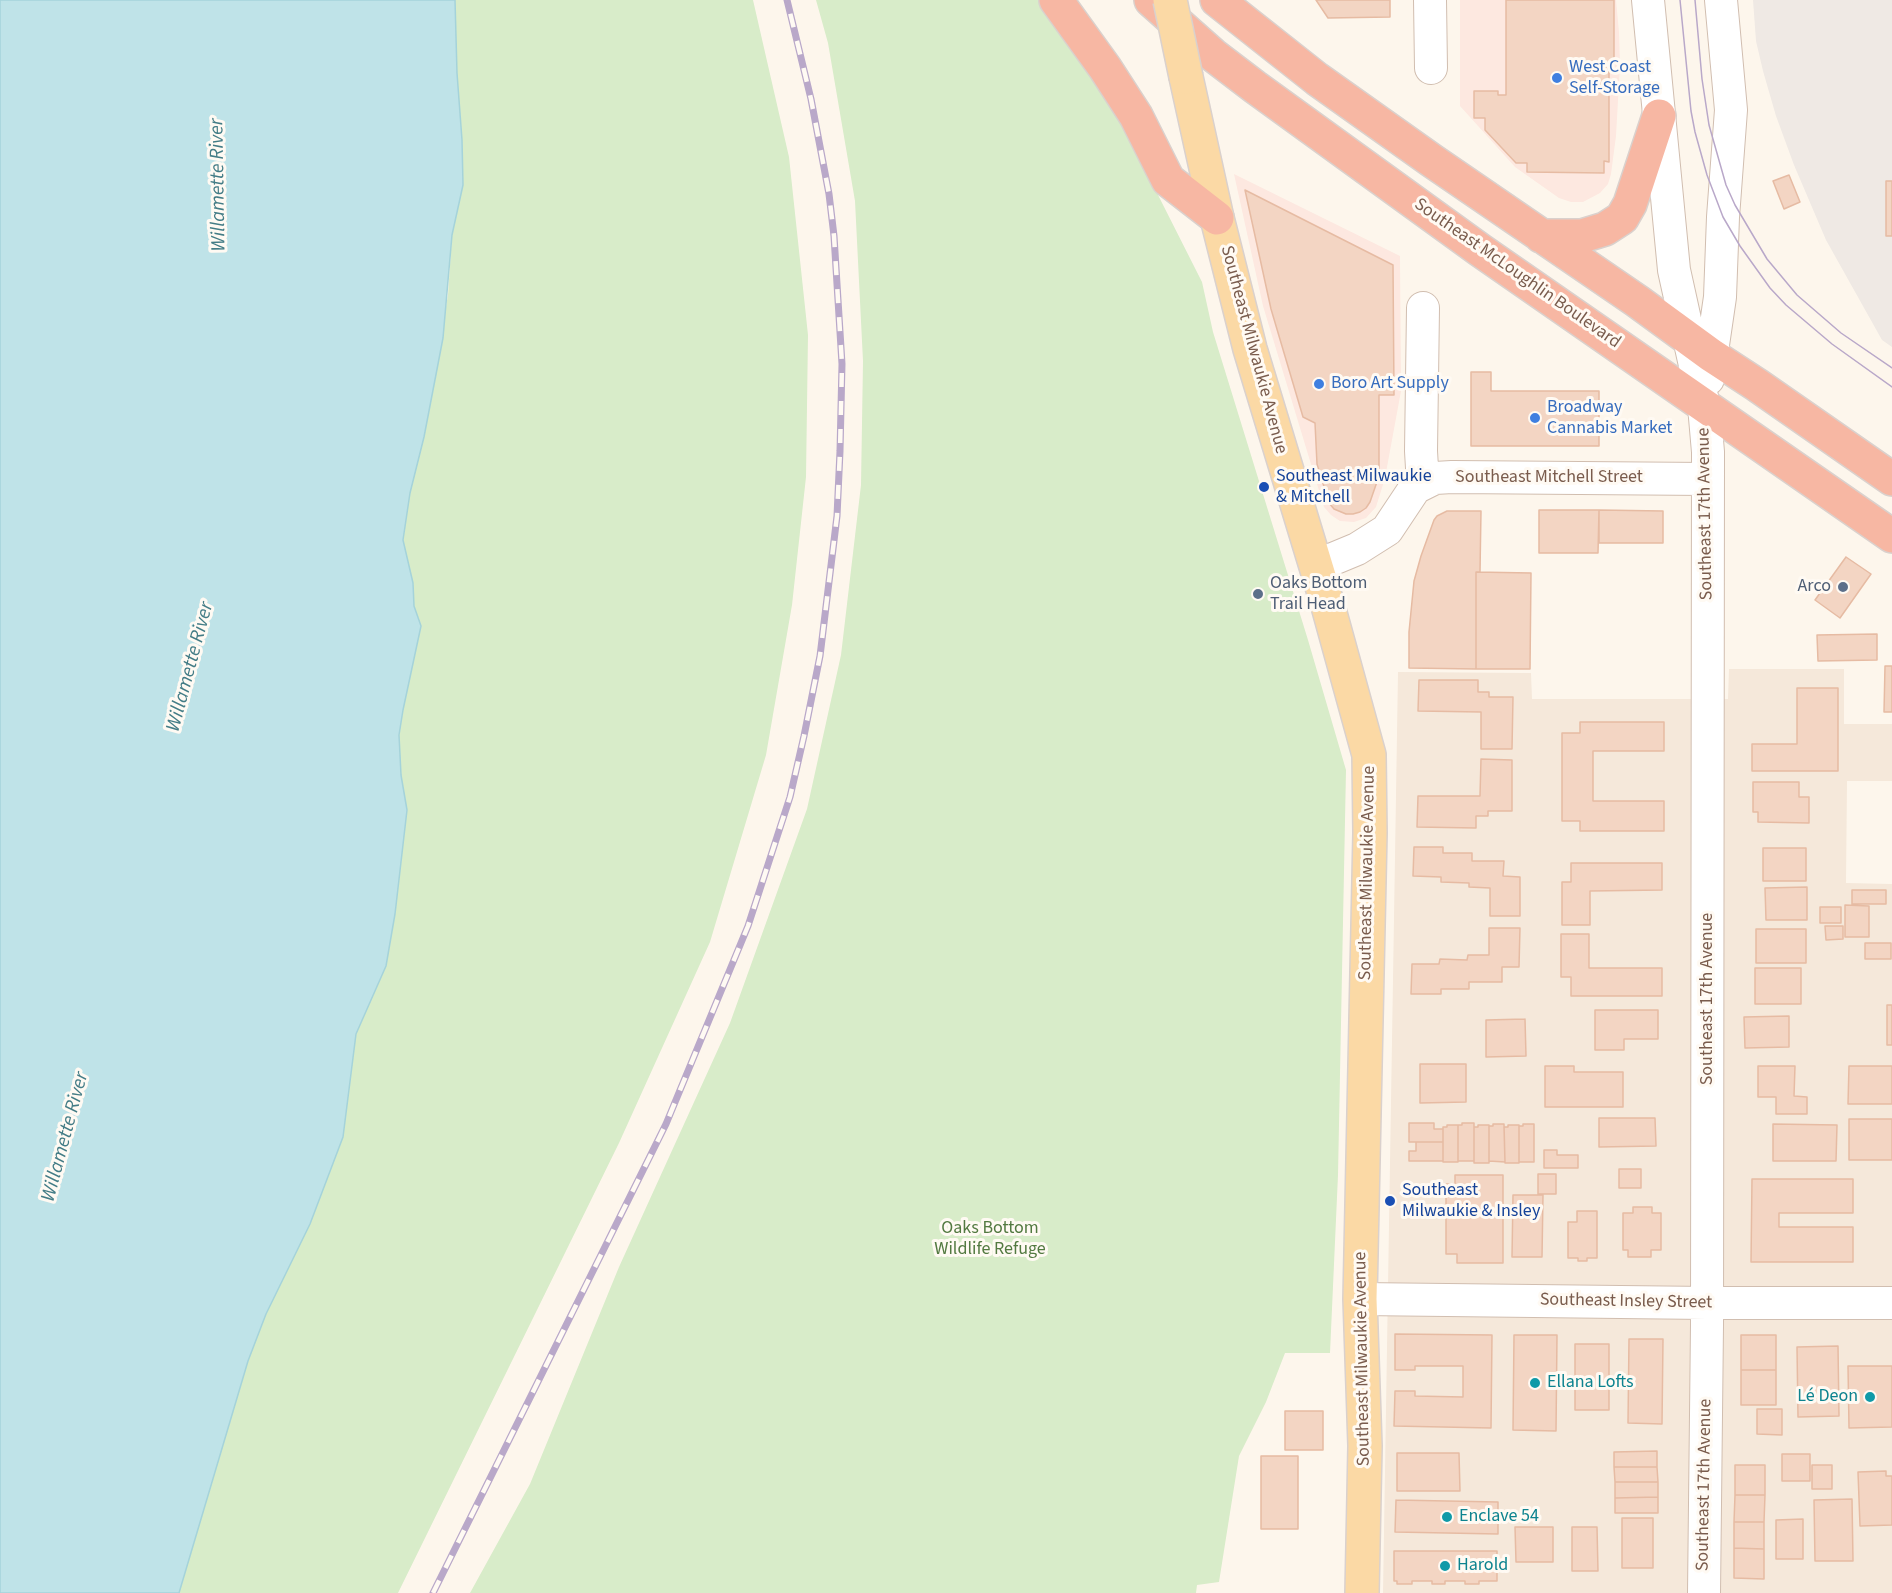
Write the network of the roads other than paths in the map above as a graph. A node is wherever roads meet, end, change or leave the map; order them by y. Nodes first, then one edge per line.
1 (1056, 0) edge
2 (1151, 0) edge
3 (1170, 0) edge
4 (1218, 0) edge
5 (1430, 0) edge
6 (1648, 0) edge
7 (1721, 0) edge
8 (1431, 68) dead end
9 (1659, 116) junction
10 (1217, 218) junction
11 (1541, 237) junction
12 (1423, 308) dead end
13 (1700, 348) junction
14 (1704, 406) junction
15 (1708, 479) junction
16 (1892, 479) edge
17 (1426, 482) junction
18 (1892, 536) edge
19 (1316, 566) junction
20 (1360, 1299) junction
21 (1707, 1303) junction
22 (1892, 1303) edge
23 (1362, 1593) edge
24 (1704, 1593) edge

1 - 10 highway
2 - 14 highway, Southeast McLoughlin Boulevard
3 - 10 main road, Southeast Milwaukie Avenue, bridge
4 - 11 highway
5 - 8 street
6 - 9 street, Southeast 17th Avenue
7 - 13 street, Southeast 17th Avenue
9 - 11 highway
9 - 13 street, Southeast 17th Avenue
10 - 19 main road, Southeast Milwaukie Avenue
11 - 13 highway
12 - 17 street
13 - 14 street, Southeast 17th Avenue
13 - 16 highway
14 - 15 street, Southeast 17th Avenue
14 - 18 highway, Southeast McLoughlin Boulevard
15 - 17 street, Southeast Mitchell Street
15 - 21 street, Southeast 17th Avenue
17 - 19 street
19 - 20 main road, Southeast Milwaukie Avenue
20 - 21 street, Southeast Insley Street
20 - 23 main road, Southeast Milwaukie Avenue
21 - 22 street, Southeast Insley Street
21 - 24 street, Southeast 17th Avenue

